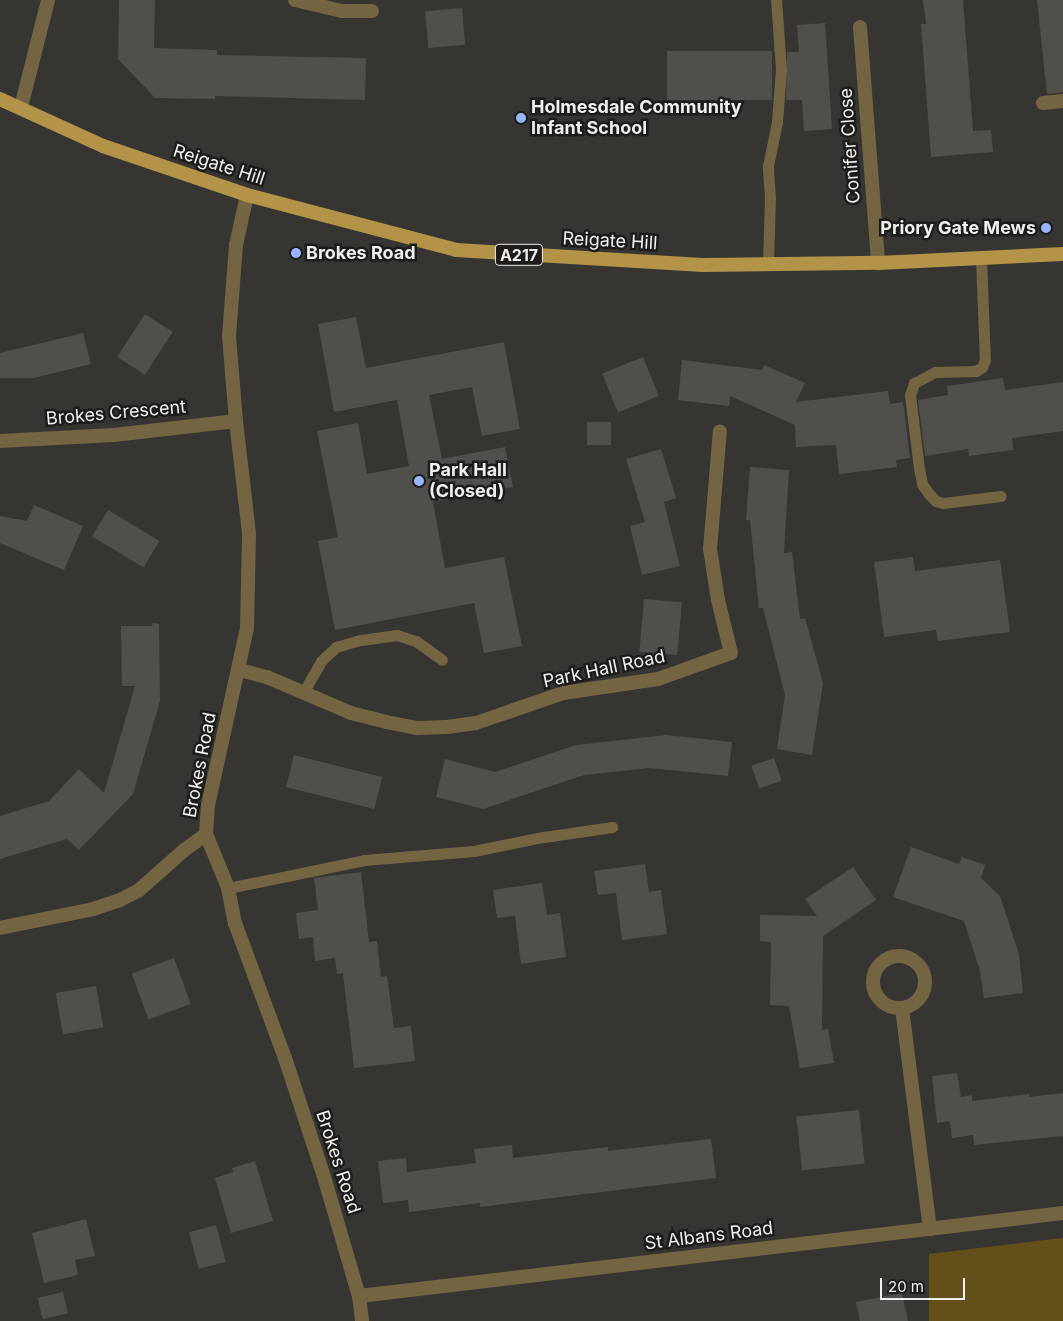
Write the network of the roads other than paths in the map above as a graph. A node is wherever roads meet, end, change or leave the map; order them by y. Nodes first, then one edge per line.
1 (48, 0) edge
2 (295, 0) edge
3 (776, 0) edge
4 (372, 11) dead end
5 (860, 27) dead end
6 (0, 99) edge
7 (1063, 101) edge
8 (1043, 103) dead end
9 (21, 107) junction
10 (247, 195) junction
11 (1063, 254) edge
12 (981, 258) junction
13 (878, 263) junction
14 (768, 264) junction
15 (236, 421) junction
16 (720, 431) dead end
17 (0, 440) edge
18 (1001, 496) dead end
19 (442, 660) dead end
20 (240, 670) junction
21 (304, 692) junction
22 (612, 827) dead end
23 (206, 834) junction
24 (228, 888) junction
25 (0, 928) edge
26 (902, 1008) dead end
27 (1063, 1213) edge
28 (930, 1229) junction
29 (359, 1296) junction
30 (362, 1321) edge

1 - 9 street
2 - 4 street
3 - 14 lane
5 - 13 street, Conifer Close
6 - 9 main road, Reigate Hill / A217
7 - 8 street
9 - 10 main road, Reigate Hill / A217
10 - 14 main road, Reigate Hill / A217
10 - 15 street, Brokes Road
11 - 12 main road, Reigate Hill / A217
12 - 13 main road, Reigate Hill / A217
12 - 18 lane
13 - 14 main road, Reigate Hill / A217
15 - 17 street, Brokes Crescent
15 - 20 street, Brokes Road
16 - 21 street, Park Hall Road
19 - 21 lane
20 - 21 street, Park Hall Road
20 - 23 street, Brokes Road
22 - 24 lane
23 - 24 street, Brokes Road
23 - 25 street
24 - 29 street, Brokes Road
26 - 28 street
27 - 28 street, St Albans Road
28 - 29 street, St Albans Road
29 - 30 street, Brokes Road

